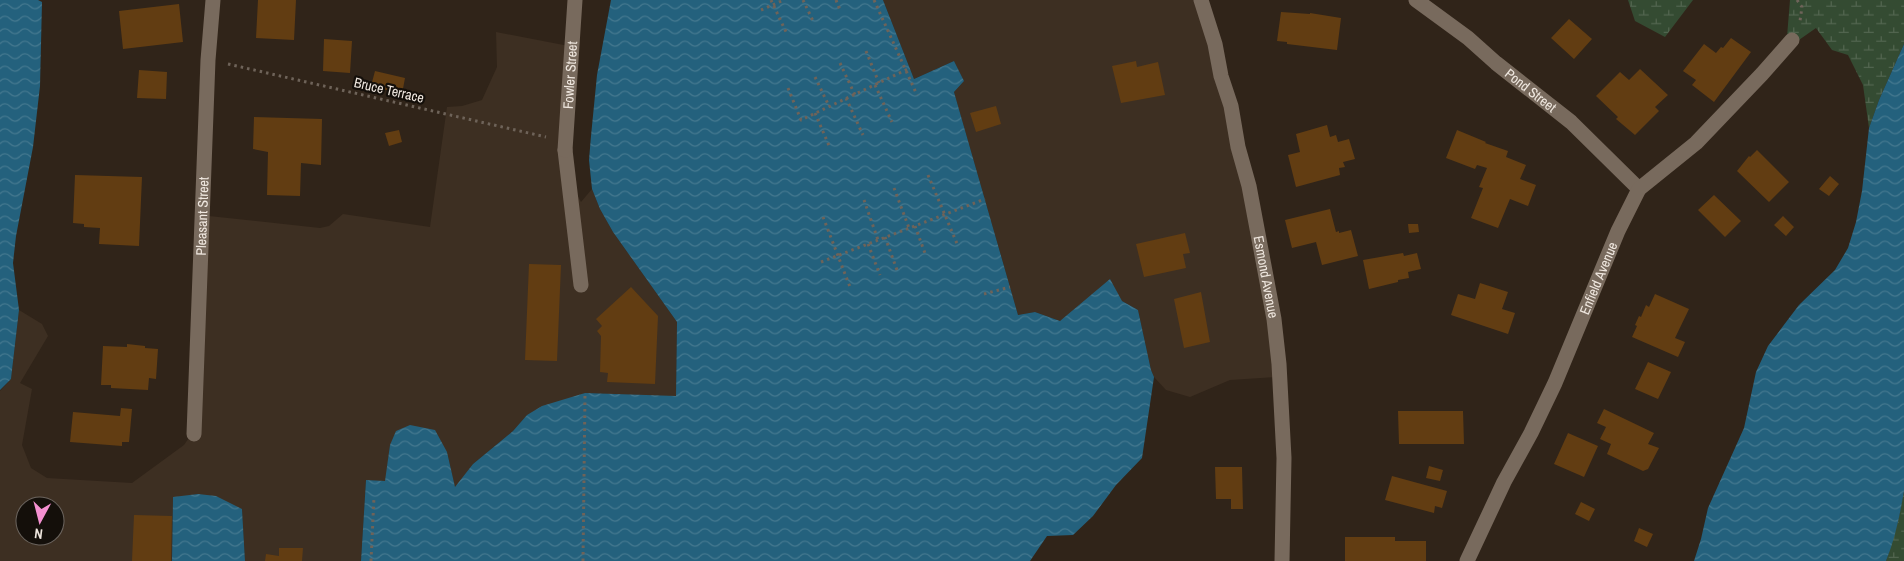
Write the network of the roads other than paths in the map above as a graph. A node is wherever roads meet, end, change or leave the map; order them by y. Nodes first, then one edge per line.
1 (213, 0) edge
2 (575, 0) edge
3 (1201, 0) edge
4 (1416, 0) edge
5 (1792, 40) dead end
6 (1639, 189) junction
7 (580, 285) dead end
8 (194, 434) dead end
9 (1282, 561) edge
10 (1467, 561) edge

1 - 8 street, Pleasant Street
2 - 7 street, Fowler Street
3 - 9 street, Esmond Avenue
4 - 6 street, Pond Street
5 - 6 street, Enfield Avenue
6 - 10 street, Enfield Avenue

